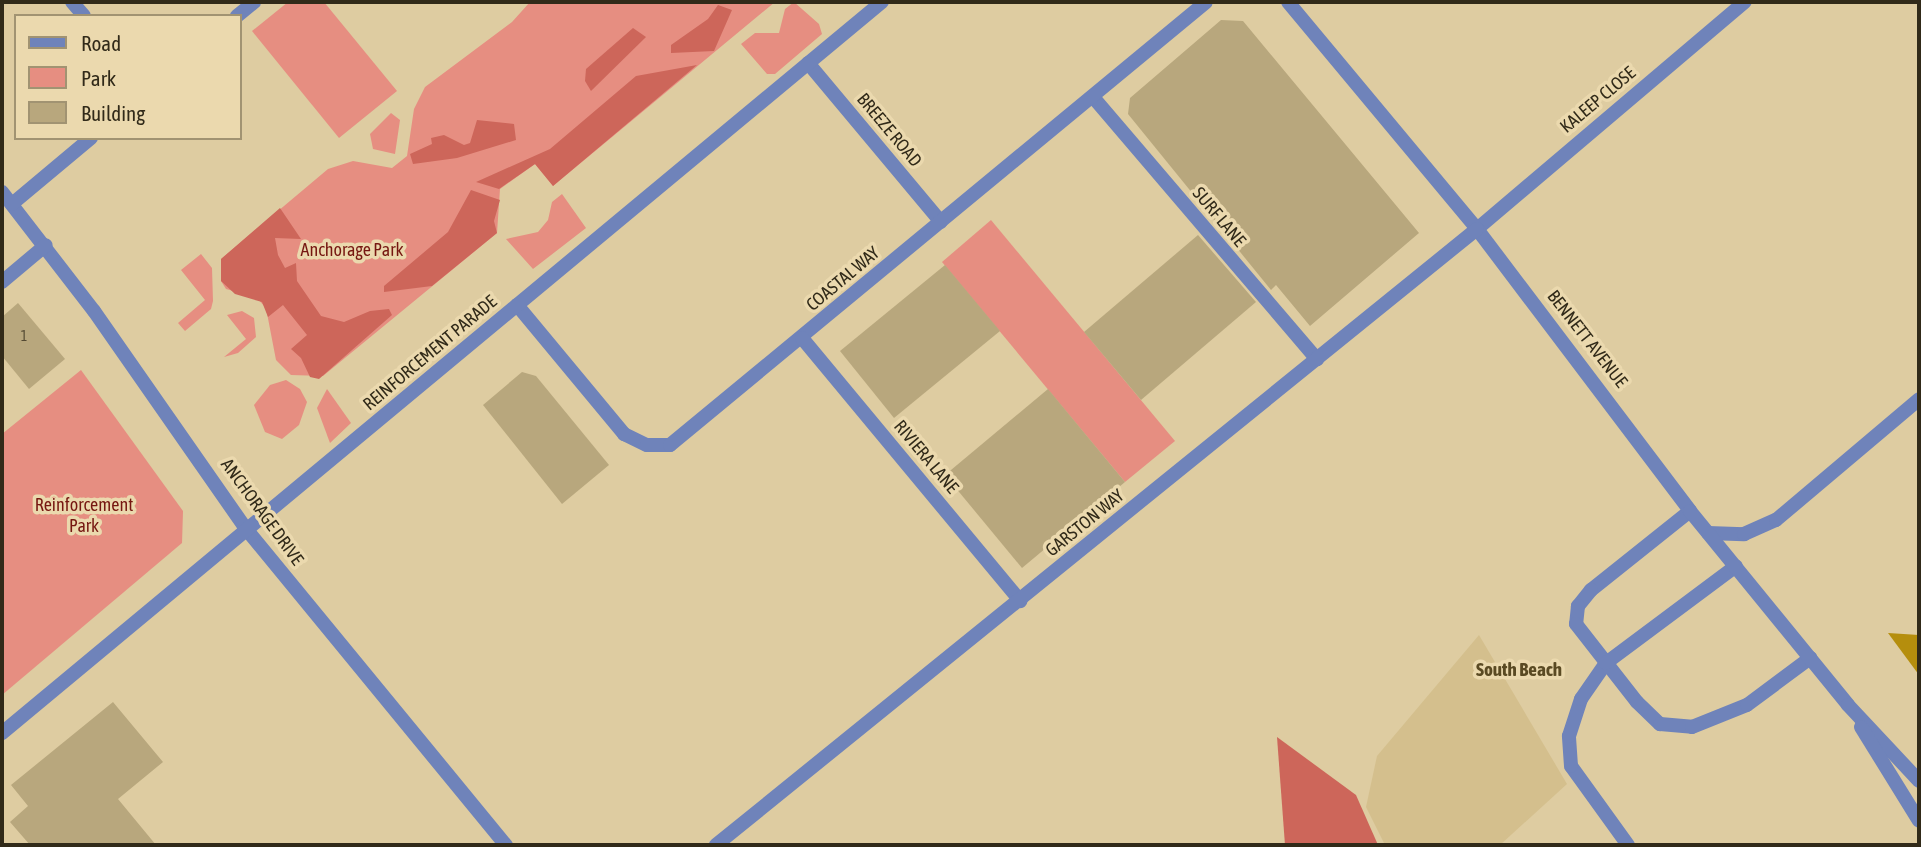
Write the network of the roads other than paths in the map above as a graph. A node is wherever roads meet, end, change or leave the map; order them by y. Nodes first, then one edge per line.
1 (254, 2) edge
2 (882, 2) edge
3 (1206, 2) edge
4 (1288, 2) edge
5 (1745, 2) edge
6 (239, 14) edge
7 (808, 63) junction
8 (1094, 97) junction
9 (89, 140) edge
10 (2, 191) edge
11 (12, 204) junction
12 (941, 222) junction
13 (1477, 229) junction
14 (46, 245) junction
15 (2, 282) edge
16 (517, 306) junction
17 (802, 338) junction
18 (1317, 359) junction
19 (1919, 399) edge
20 (1690, 511) junction
21 (247, 530) junction
22 (1708, 533) junction
23 (1735, 566) junction
24 (1020, 601) junction
25 (1811, 658) junction
26 (1606, 663) junction
27 (1848, 705) junction
28 (2, 733) edge
29 (1919, 781) edge
30 (1919, 821) edge
31 (506, 845) edge
32 (716, 845) edge
33 (1628, 845) edge

1 - 6 street
2 - 7 street, REINFORCEMENT PARADE
3 - 8 street, COASTAL WAY
4 - 13 street, BENNETT AVENUE
5 - 13 street, KALEEP CLOSE
7 - 12 street, BREEZE ROAD
7 - 16 street, REINFORCEMENT PARADE
8 - 12 street, COASTAL WAY
8 - 18 street, SURF LANE
9 - 11 street
10 - 11 street, ANCHORAGE DRIVE
11 - 14 street, ANCHORAGE DRIVE
12 - 17 street, COASTAL WAY
13 - 18 street, GARSTON WAY
13 - 20 street, BENNETT AVENUE
14 - 15 street
14 - 21 street, ANCHORAGE DRIVE
16 - 17 street, COASTAL WAY
16 - 21 street, REINFORCEMENT PARADE
17 - 24 street, RIVIERA LANE
18 - 24 street, GARSTON WAY
19 - 22 street
20 - 22 street, BENNETT AVENUE
20 - 26 street
21 - 28 street, REINFORCEMENT PARADE
21 - 31 street, ANCHORAGE DRIVE
22 - 23 street, BENNETT AVENUE
23 - 25 street, BENNETT AVENUE
23 - 26 street
24 - 32 street, GARSTON WAY
25 - 26 street
25 - 27 street, BENNETT AVENUE
26 - 33 street
27 - 29 street, BENNETT AVENUE
27 - 30 street, BENNETT AVENUE

